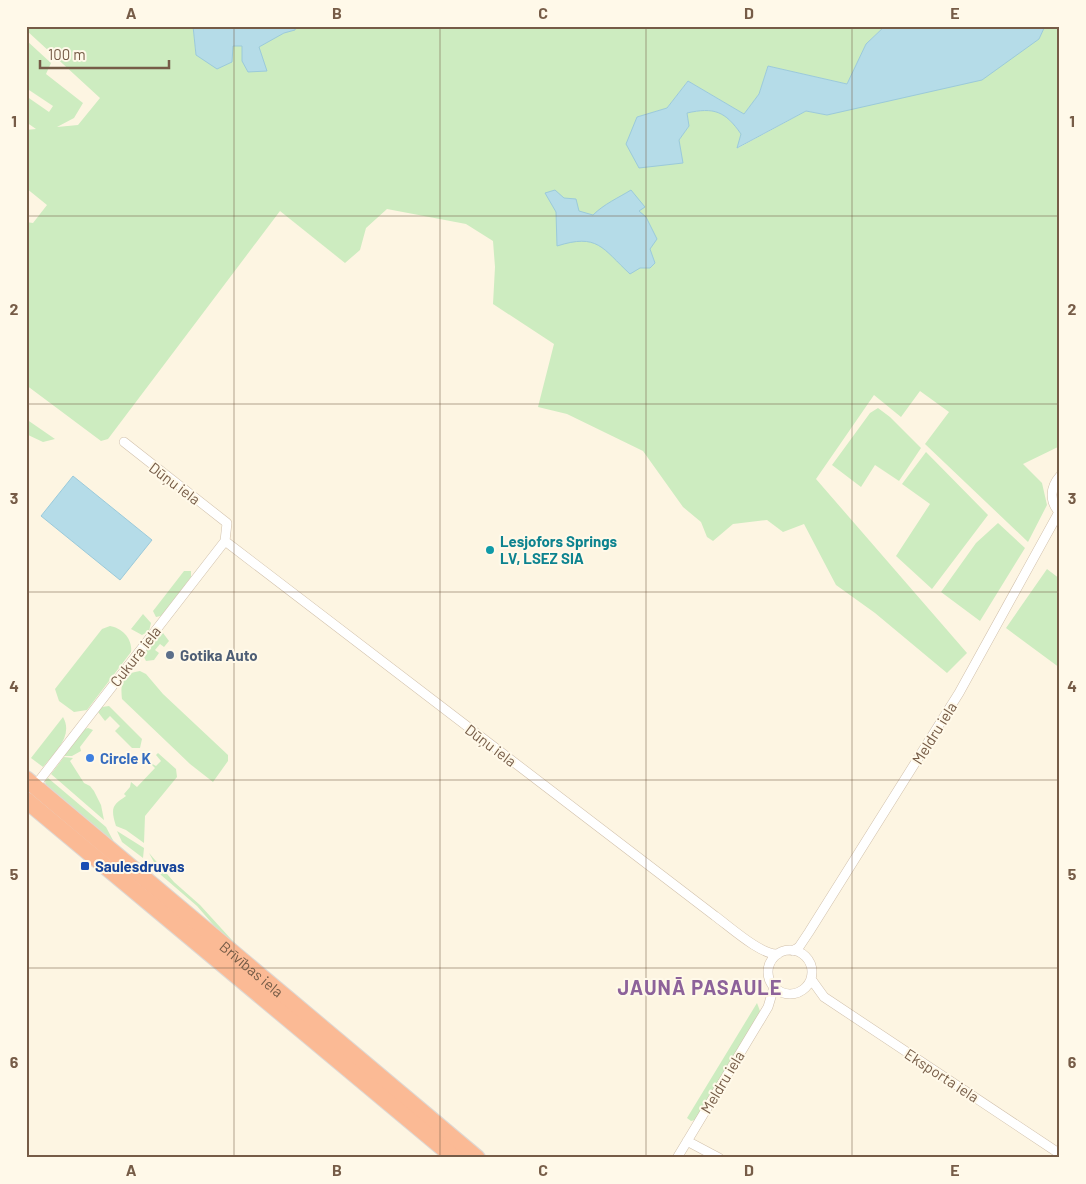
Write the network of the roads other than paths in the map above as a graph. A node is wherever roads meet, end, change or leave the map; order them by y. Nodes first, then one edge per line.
1 (124, 442) dead end
2 (1060, 476) edge
3 (1059, 513) edge
4 (1060, 523) edge
5 (1051, 530) junction
6 (225, 541) junction
7 (31, 783) edge
8 (26, 800) edge
9 (809, 932) junction
10 (758, 947) junction
11 (793, 951) junction
12 (778, 954) junction
13 (806, 956) junction
14 (770, 966) junction
15 (811, 979) junction
16 (774, 987) junction
17 (800, 991) junction
18 (787, 994) junction
19 (824, 997) junction
20 (768, 1007) junction
21 (687, 1141) junction
22 (1060, 1154) edge
23 (455, 1158) edge
24 (476, 1158) edge
25 (677, 1158) edge
26 (719, 1158) edge

1 - 6 street, Dūņu iela
2 - 3 street
3 - 5 street, Meldru iela
4 - 5 street
5 - 9 street, Meldru iela
6 - 7 street, Cukura iela
6 - 10 street, Dūņu iela
7 - 24 highway, Brīvības iela
8 - 23 highway, Brīvības iela
9 - 11 street, Meldru iela
9 - 13 street, Meldru iela
10 - 12 street, Dūņu iela
10 - 14 street, Dūņu iela
11 - 12 street
11 - 13 street
12 - 14 street
13 - 15 street, Meldru iela
14 - 16 street, Meldru iela
15 - 17 street
15 - 19 street, Eksporta iela
16 - 18 street
16 - 20 street, Meldru iela
17 - 18 street, Meldru iela
17 - 19 street, Eksporta iela
18 - 20 street, Meldru iela
19 - 22 street, Eksporta iela
20 - 21 street, Meldru iela
21 - 25 street, Meldru iela
21 - 26 street

